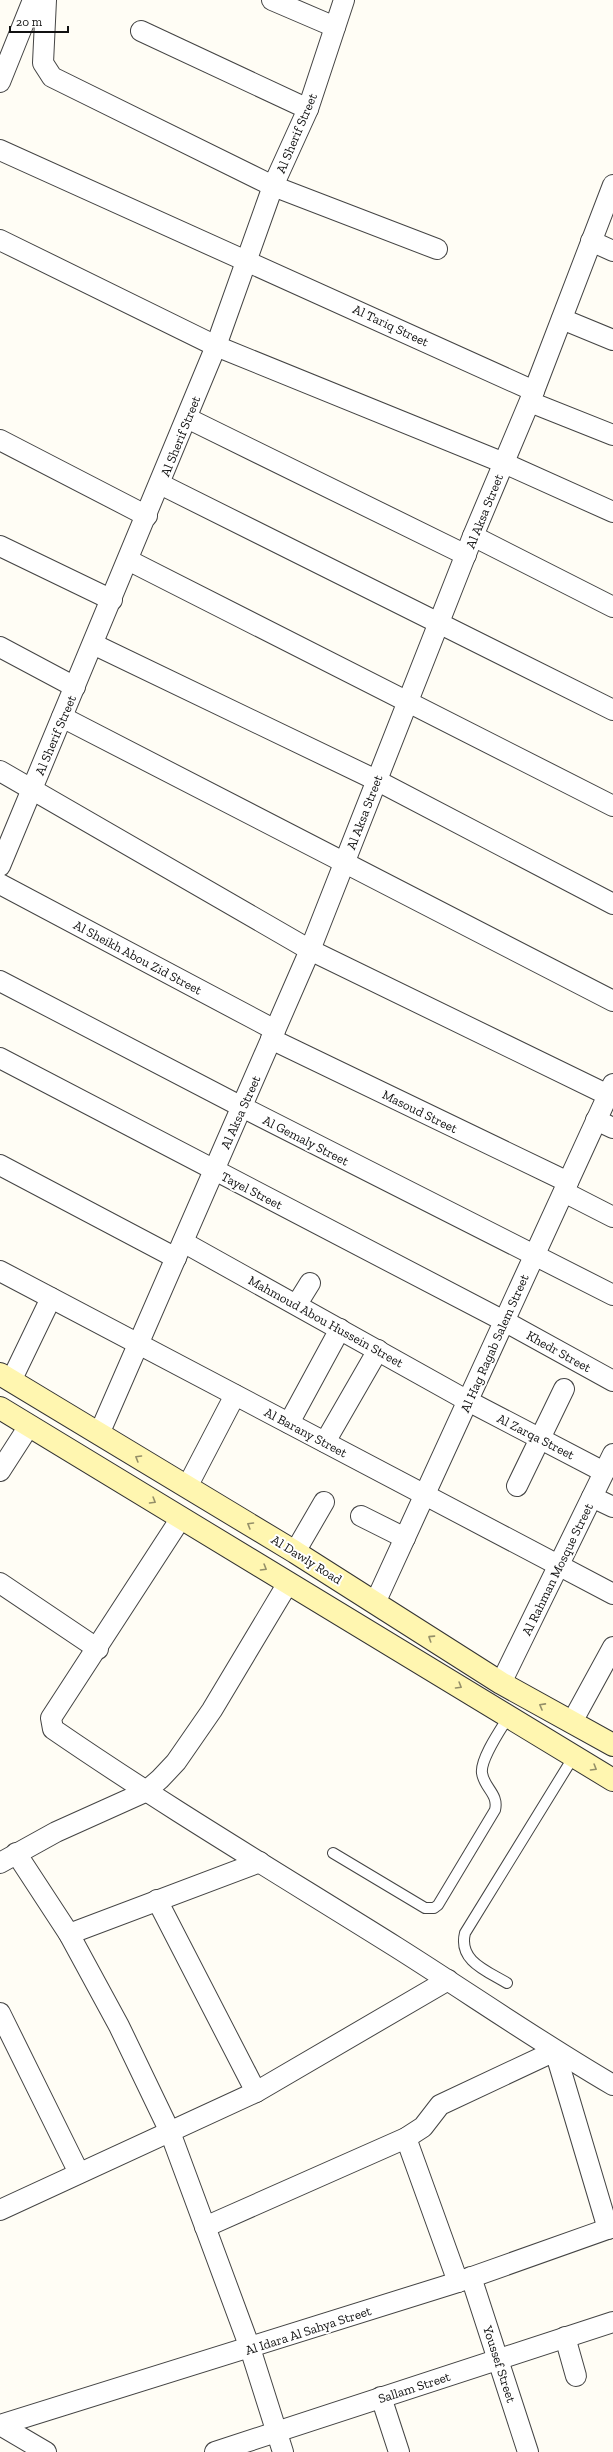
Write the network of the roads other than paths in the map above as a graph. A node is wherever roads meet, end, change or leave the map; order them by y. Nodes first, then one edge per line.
1 (33, 0) edge
2 (46, 0) edge
3 (272, 0) edge
4 (344, 0) edge
5 (335, 27) junction
6 (141, 31) dead end
7 (0, 82) edge
8 (308, 109) junction
9 (0, 150) edge
10 (613, 184) edge
11 (273, 186) junction
12 (0, 240) edge
13 (591, 241) junction
14 (437, 249) dead end
15 (613, 251) edge
16 (247, 260) junction
17 (562, 319) junction
18 (613, 340) edge
19 (216, 346) junction
20 (532, 396) junction
21 (187, 418) junction
22 (613, 435) edge
23 (0, 440) edge
24 (504, 463) junction
25 (160, 484) junction
26 (613, 512) edge
27 (147, 516) junction
28 (474, 536) junction
29 (0, 546) edge
30 (466, 555) junction
31 (128, 560) junction
32 (112, 600) junction
33 (613, 607) edge
34 (439, 624) junction
35 (93, 644) junction
36 (0, 647) edge
37 (75, 687) junction
38 (407, 702) junction
39 (613, 710) edge
40 (62, 717) junction
41 (0, 771) edge
42 (376, 780) junction
43 (32, 790) junction
44 (613, 806) edge
45 (0, 864) edge
46 (344, 864) junction
47 (0, 884) edge
48 (613, 904) edge
49 (310, 950) junction
50 (0, 981) edge
51 (613, 1001) edge
52 (273, 1035) junction
53 (0, 1058) edge
54 (610, 1090) edge
55 (242, 1107) junction
56 (605, 1124) edge
57 (0, 1165) edge
58 (214, 1170) junction
59 (566, 1187) junction
60 (613, 1217) edge
61 (180, 1250) junction
62 (534, 1257) junction
63 (0, 1271) edge
64 (310, 1283) dead end
65 (613, 1295) edge
66 (51, 1298) junction
67 (297, 1304) junction
68 (504, 1321) junction
69 (340, 1329) junction
70 (138, 1344) junction
71 (378, 1350) junction
72 (6, 1377) edge
73 (613, 1381) edge
74 (564, 1390) dead end
75 (235, 1395) junction
76 (468, 1401) junction
77 (0, 1408) edge
78 (289, 1423) junction
79 (29, 1426) junction
80 (91, 1428) junction
81 (540, 1437) junction
82 (326, 1442) junction
83 (66, 1448) junction
84 (611, 1460) edge
85 (0, 1470) edge
86 (517, 1486) dead end
87 (187, 1487) junction
88 (425, 1495) junction
89 (592, 1497) junction
90 (324, 1502) dead end
91 (613, 1508) edge
92 (361, 1516) dead end
93 (181, 1518) junction
94 (405, 1538) junction
95 (295, 1552) junction
96 (559, 1566) junction
97 (288, 1582) junction
98 (0, 1583) edge
99 (613, 1594) edge
100 (381, 1606) junction
101 (374, 1634) junction
102 (613, 1647) edge
103 (98, 1649) junction
104 (501, 1683) junction
105 (509, 1716) junction
106 (572, 1722) junction
107 (613, 1745) edge
108 (574, 1756) junction
109 (613, 1780) edge
110 (145, 1792) junction
111 (333, 1853) dead end
112 (8, 1858) edge
113 (260, 1862) junction
114 (157, 1900) junction
115 (69, 1934) junction
116 (448, 1980) junction
117 (508, 1983) dead end
118 (0, 2013) edge
119 (555, 2051) junction
120 (613, 2085) edge
121 (256, 2092) junction
122 (170, 2132) junction
123 (406, 2138) junction
124 (79, 2173) junction
125 (0, 2210) edge
126 (205, 2227) junction
127 (611, 2228) edge
128 (464, 2279) junction
129 (613, 2322) edge
130 (565, 2337) junction
131 (250, 2348) junction
132 (498, 2359) junction
133 (576, 2376) dead end
134 (381, 2397) junction
135 (0, 2425) edge
136 (278, 2433) junction
137 (46, 2452) edge
138 (215, 2452) edge
139 (283, 2452) edge
140 (399, 2452) edge
141 (528, 2452) edge

1 - 7 street
2 - 11 street
3 - 5 street
4 - 5 street, Al Sherif Street
5 - 8 street, Al Sherif Street
6 - 8 street
8 - 11 street, Al Sherif Street
9 - 16 street, Al Tariq Street
10 - 13 street, Al Aksa Street
11 - 14 street
11 - 16 street, Al Sherif Street
12 - 19 street
13 - 15 street
13 - 17 street, Al Aksa Street
16 - 19 street, Al Sherif Street
16 - 20 street, Al Tariq Street
17 - 18 street
17 - 20 street, Al Aksa Street
19 - 21 street, Al Sherif Street
19 - 24 street
20 - 22 street, Al Tariq Street
20 - 24 street, Al Aksa Street
21 - 25 street, Al Sherif Street
21 - 30 street
23 - 27 street
24 - 26 street
24 - 28 street, Al Aksa Street
25 - 27 street, Al Sherif Street
25 - 34 street
27 - 31 street, Al Sherif Street
28 - 30 street, Al Aksa Street
28 - 33 street
29 - 32 street
30 - 34 street, Al Aksa Street
31 - 32 street, Al Sherif Street
31 - 38 street
32 - 35 street, Al Sherif Street
34 - 38 street, Al Aksa Street
34 - 39 street
35 - 37 street, Al Sherif Street
35 - 42 street
36 - 37 street
37 - 40 street, Al Sherif Street
38 - 42 street, Al Aksa Street
38 - 44 street
40 - 43 street, Al Sherif Street
40 - 46 street
41 - 43 street
42 - 46 street, Al Aksa Street
42 - 48 street
43 - 45 street, Al Sherif Street
43 - 49 street
46 - 49 street, Al Aksa Street
46 - 51 street
47 - 52 street, Al Sheikh Abou Zid Street
49 - 52 street, Al Aksa Street
49 - 54 street
50 - 55 street, Al Gemaly Street
52 - 55 street, Al Aksa Street
52 - 59 street, Masoud Street
53 - 58 street, Tayel Street
54 - 56 street, Al Hag Ragab Salem Street
55 - 58 street, Al Aksa Street
55 - 62 street, Al Gemaly Street
56 - 59 street, Al Hag Ragab Salem Street
57 - 61 street, Mahmoud Abou Hussein Street
58 - 61 street, Al Aksa Street
58 - 68 street, Tayel Street
59 - 60 street, Masoud Street
59 - 62 street, Al Hag Ragab Salem Street
61 - 67 street, Mahmoud Abou Hussein Street
61 - 70 street, Al Aksa Street
62 - 65 street, Al Gemaly Street
62 - 68 street, Al Hag Ragab Salem Street
63 - 66 street, Al Barany Street
64 - 67 street
66 - 70 street, Al Barany Street
66 - 72 street
67 - 69 street, Mahmoud Abou Hussein Street
68 - 73 street, Khedr Street
68 - 76 street, Al Hag Ragab Salem Street
69 - 71 street, Mahmoud Abou Hussein Street
69 - 78 street
70 - 75 street, Al Barany Street
70 - 80 street, Al Aksa Street
71 - 76 street, Mahmoud Abou Hussein Street
71 - 82 street
72 - 80 street, Al Dawly Road
74 - 81 street
75 - 78 street, Al Barany Street
75 - 87 street
76 - 81 street, Al Zarqa Street
76 - 88 street, Al Hag Ragab Salem Street
77 - 79 street
78 - 82 street, Al Barany Street
79 - 83 street
79 - 85 street
80 - 83 street
87 -> 80 street, Al Dawly Road
81 - 84 street, Al Zarqa Street
81 - 86 street
82 - 88 street, Al Barany Street
83 -> 93 street
84 - 89 street, Al Rahman Mosque Street
95 -> 87 street, Al Dawly Road
88 - 94 street, Al Hag Ragab Salem Street
88 - 96 street, Al Barany Street
89 - 91 street
89 - 96 street, Al Rahman Mosque Street
90 - 95 street
92 - 94 street
93 -> 97 street
93 - 103 street
94 - 100 street, Al Hag Ragab Salem Street
95 - 100 street, Al Dawly Road
96 - 99 street, Al Barany Street
96 - 104 street, Al Rahman Mosque Street
97 - 101 street
97 - 110 street
98 - 103 street
100 - 101 street
104 -> 100 street, Al Dawly Road
101 -> 105 street
102 - 106 street
103 - 110 street
106 -> 104 street, Al Dawly Road
105 - 108 street
105 - 111 lane
106 - 107 street, Al Dawly Road
108 -> 109 street
108 - 117 lane
110 - 112 street
110 - 113 street
112 - 115 street
113 - 114 street
113 - 116 street
114 - 115 street
114 - 121 street
115 - 122 street
116 - 119 street
116 - 121 street
118 - 124 street
119 - 120 street
119 - 123 street
119 - 127 street
121 - 122 street
122 - 124 street
122 - 126 street
123 - 126 street
123 - 128 street, Youssef Street
124 - 125 street
126 - 131 street
127 - 128 street, Al Idara Al Sahya Street
128 - 131 street, Al Idara Al Sahya Street
128 - 132 street, Youssef Street
129 - 130 street, Sallam Street
130 - 132 street, Sallam Street
130 - 133 street
131 - 135 street, Al Idara Al Sahya Street
131 - 136 street
132 - 134 street, Sallam Street
132 - 141 street, Youssef Street
134 - 136 street, Sallam Street
134 - 140 street
135 - 137 street
136 - 138 street, Sallam Street
136 - 139 street

